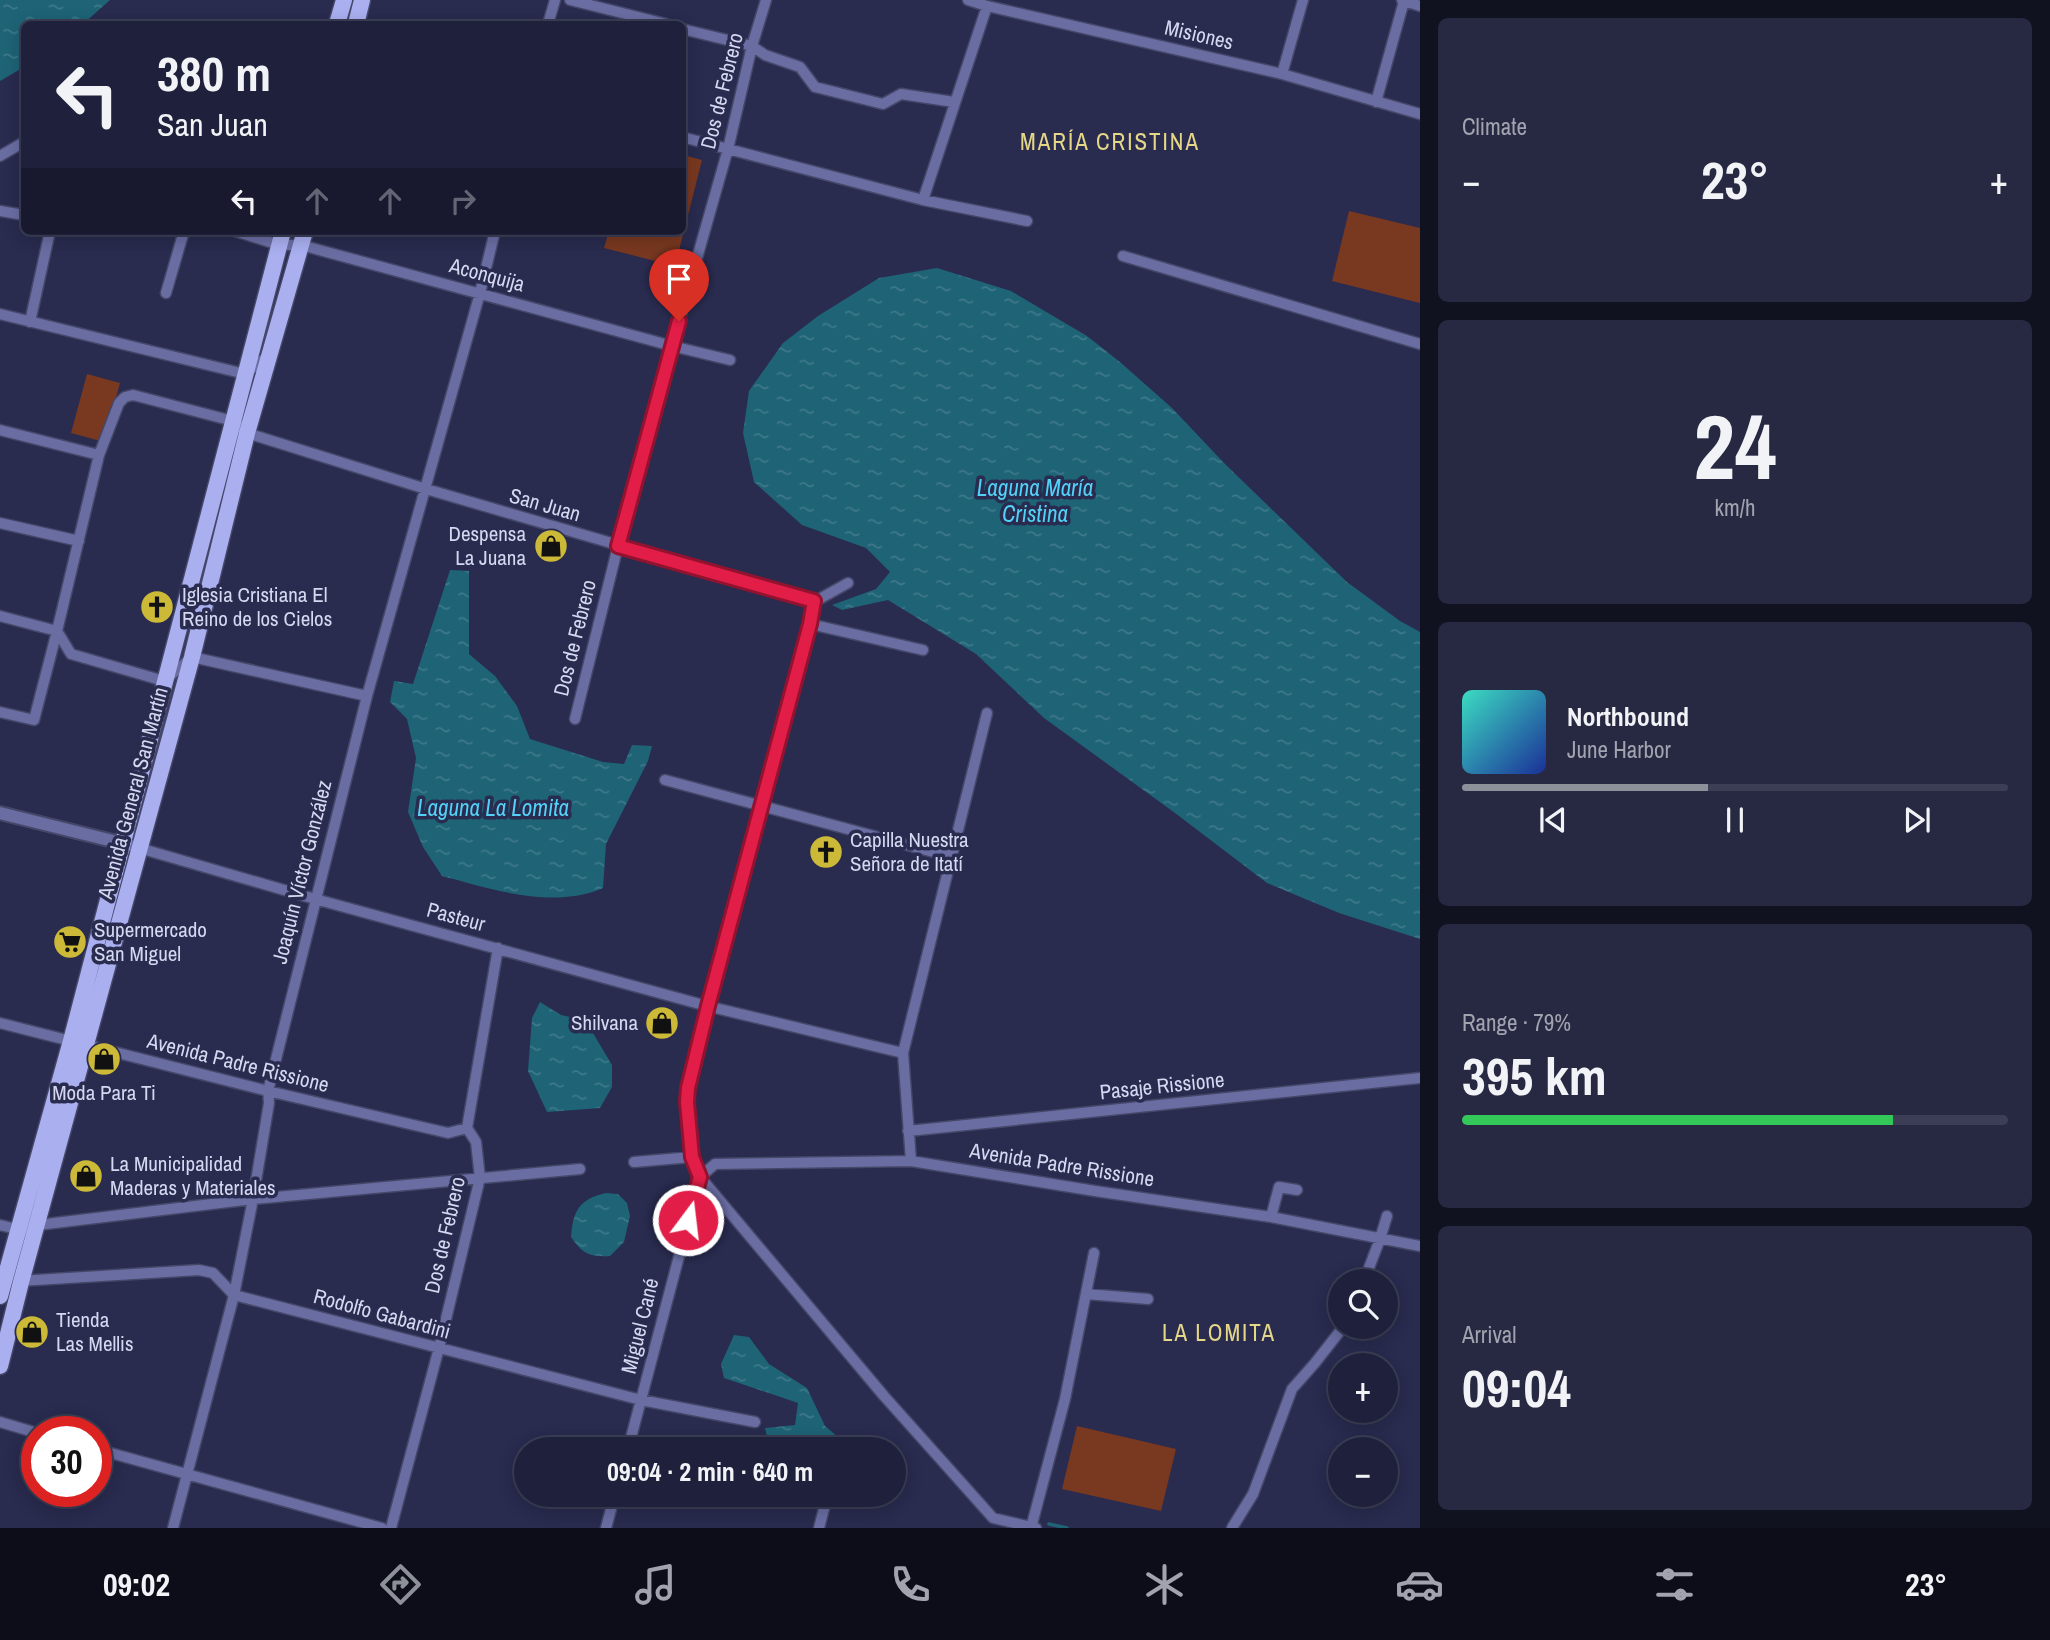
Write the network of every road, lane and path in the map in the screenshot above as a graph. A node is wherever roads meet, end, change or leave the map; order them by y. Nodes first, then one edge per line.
1 (344, 0) edge
2 (362, 0) edge
3 (555, 0) edge
4 (570, 0) edge
5 (766, 0) edge
6 (970, 0) edge
7 (1303, 0) edge
8 (1403, 1) edge
9 (987, 6) junction
10 (1420, 6) edge
11 (338, 21) edge
12 (357, 21) edge
13 (549, 21) edge
14 (654, 21) edge
15 (686, 30) edge
16 (752, 47) junction
17 (1282, 74) junction
18 (954, 102) junction
19 (1377, 102) junction
20 (1420, 114) edge
21 (686, 138) edge
22 (21, 144) edge
23 (728, 149) junction
24 (0, 156) edge
25 (923, 200) junction
26 (0, 211) edge
27 (21, 214) edge
28 (1027, 221) dead end
29 (49, 235) edge
30 (183, 235) edge
31 (261, 235) edge
32 (494, 235) edge
33 (281, 238) edge
34 (303, 238) edge
35 (1123, 256) dead end
36 (166, 293) dead end
37 (480, 293) junction
38 (0, 314) edge
39 (30, 321) junction
40 (1420, 344) edge
41 (672, 346) junction
42 (270, 355) junction
43 (730, 359) dead end
44 (245, 374) junction
45 (233, 421) junction
46 (0, 430) edge
47 (247, 433) junction
48 (99, 455) junction
49 (425, 489) junction
50 (0, 523) edge
51 (79, 541) junction
52 (618, 546) junction
53 (848, 583) dead end
54 (814, 601) junction
55 (0, 616) edge
56 (810, 624) junction
57 (57, 631) junction
58 (923, 650) dead end
59 (192, 657) junction
60 (164, 681) junction
61 (367, 695) junction
62 (0, 712) edge
63 (988, 713) dead end
64 (575, 719) dead end
65 (665, 780) dead end
66 (761, 804) junction
67 (0, 813) edge
68 (121, 842) junction
69 (139, 848) junction
70 (951, 857) junction
71 (315, 900) junction
72 (498, 948) junction
73 (708, 1006) junction
74 (0, 1023) edge
75 (78, 1043) junction
76 (903, 1053) junction
77 (1420, 1077) edge
78 (268, 1091) junction
79 (467, 1128) junction
80 (908, 1132) junction
81 (692, 1157) junction
82 (911, 1161) junction
83 (634, 1162) dead end
84 (580, 1169) dead end
85 (700, 1177) junction
86 (480, 1178) junction
87 (1297, 1190) dead end
88 (253, 1199) junction
89 (1271, 1216) junction
90 (1387, 1216) dead end
91 (0, 1225) edge
92 (38, 1225) junction
93 (18, 1229) junction
94 (1380, 1239) junction
95 (1420, 1246) edge
96 (1094, 1254) dead end
97 (1369, 1269) edge
98 (5, 1277) junction
99 (21, 1282) junction
100 (1086, 1294) junction
101 (234, 1295) junction
102 (0, 1296) edge
103 (1148, 1299) dead end
104 (1334, 1339) edge
105 (439, 1349) junction
106 (0, 1366) edge
107 (641, 1400) junction
108 (755, 1422) dead end
109 (0, 1423) edge
110 (21, 1429) edge
111 (631, 1437) edge
112 (112, 1453) edge
113 (187, 1474) junction
114 (612, 1507) edge
115 (824, 1507) edge
116 (173, 1528) edge
117 (382, 1528) edge
118 (391, 1528) edge
119 (606, 1528) edge
120 (818, 1528) edge
121 (1033, 1528) edge
122 (1232, 1528) edge

1 - 11 main road
2 - 12 main road
3 - 13 street
4 - 14 street
5 - 16 street, Dos de Febrero
6 - 9 street, Misiones
7 - 17 street
8 - 10 street
8 - 19 street
9 - 17 street, Misiones
9 - 18 street
15 - 16 street
16 - 18 street
16 - 23 street, Dos de Febrero
17 - 19 street, Misiones
18 - 25 street
19 - 20 street, Misiones
21 - 23 street
22 - 24 street
23 - 25 street
23 - 41 street, Dos de Febrero
25 - 28 street
26 - 27 street
29 - 39 street
30 - 36 street
31 - 33 street, Aconquija
32 - 37 street, Joaquín Víctor González
33 - 34 street, Aconquija
33 - 44 main road, Avenida General San Martín
34 - 37 street, Aconquija
34 - 42 main road, Avenida General San Martín
35 - 40 street
37 - 41 street, Aconquija
37 - 49 street, Joaquín Víctor González
38 - 39 street
39 - 44 street
41 - 43 street, Aconquija
41 - 52 street, Dos de Febrero
42 - 44 street
42 - 47 main road, Avenida General San Martín
44 - 45 main road, Avenida General San Martín
45 - 47 street, San Juan
45 - 48 street
45 - 60 main road, Avenida General San Martín
46 - 48 street
47 - 49 street, San Juan
47 - 59 main road, Avenida General San Martín
48 - 51 street
49 - 52 street, San Juan
49 - 61 street, Joaquín Víctor González
50 - 51 street
51 - 57 street
52 - 54 street, San Juan
52 - 64 street, Dos de Febrero
53 - 54 street
54 - 56 street
55 - 57 street
56 - 58 street
56 - 66 street
57 - 60 street
57 - 62 street
59 - 60 street
59 - 61 street
59 - 69 main road, Avenida General San Martín
60 - 68 main road, Avenida General San Martín
61 - 71 street, Joaquín Víctor González
63 - 70 street
65 - 66 street
66 - 70 street
66 - 73 street
67 - 68 street, Pasteur
68 - 69 street, Pasteur
68 - 75 main road, Avenida General San Martín
69 - 71 street, Pasteur
69 - 75 main road, Avenida General San Martín
70 - 76 street
71 - 72 street, Pasteur
71 - 78 street, Joaquín Víctor González
72 - 73 street, Pasteur
72 - 79 street, Dos de Febrero
73 - 76 street, Pasteur
73 - 81 street
74 - 75 street, Avenida Padre Rissione
75 - 78 street, Avenida Padre Rissione
75 - 92 main road, Avenida General San Martín
75 - 93 main road, Avenida General San Martín
76 - 80 street
77 - 80 street, Pasaje Rissione
78 - 79 street, Avenida Padre Rissione
78 - 88 street, Joaquín Víctor González
79 - 86 street, Dos de Febrero
80 - 82 street
81 - 83 street
81 - 85 street
82 - 85 street, Avenida Padre Rissione
82 - 89 street, Avenida Padre Rissione
84 - 86 street
85 - 107 street, Miguel Cané
85 - 121 street
86 - 88 street
86 - 105 street, Dos de Febrero
87 - 89 street
88 - 92 street
88 - 101 street, Joaquín Víctor González
89 - 94 street, Avenida Padre Rissione
90 - 94 street
91 - 93 street
92 - 93 street
92 - 99 main road, Avenida General San Martín
93 - 98 main road, Avenida General San Martín
94 - 95 street, Avenida Padre Rissione
94 - 97 street
96 - 100 street
98 - 99 street, Rodolfo Gabardini
98 - 102 main road, Avenida General San Martín
99 - 101 street, Rodolfo Gabardini
99 - 106 main road, Avenida General San Martín
100 - 103 street
100 - 121 street
101 - 105 street, Rodolfo Gabardini
101 - 113 street, Joaquín Víctor González
104 - 122 street
105 - 107 street, Rodolfo Gabardini
105 - 118 street, Dos de Febrero
107 - 108 street, Rodolfo Gabardini
107 - 111 street, Miguel Cané
109 - 110 street
112 - 113 street
113 - 116 street, Joaquín Víctor González
113 - 117 street
114 - 119 street
115 - 120 street

